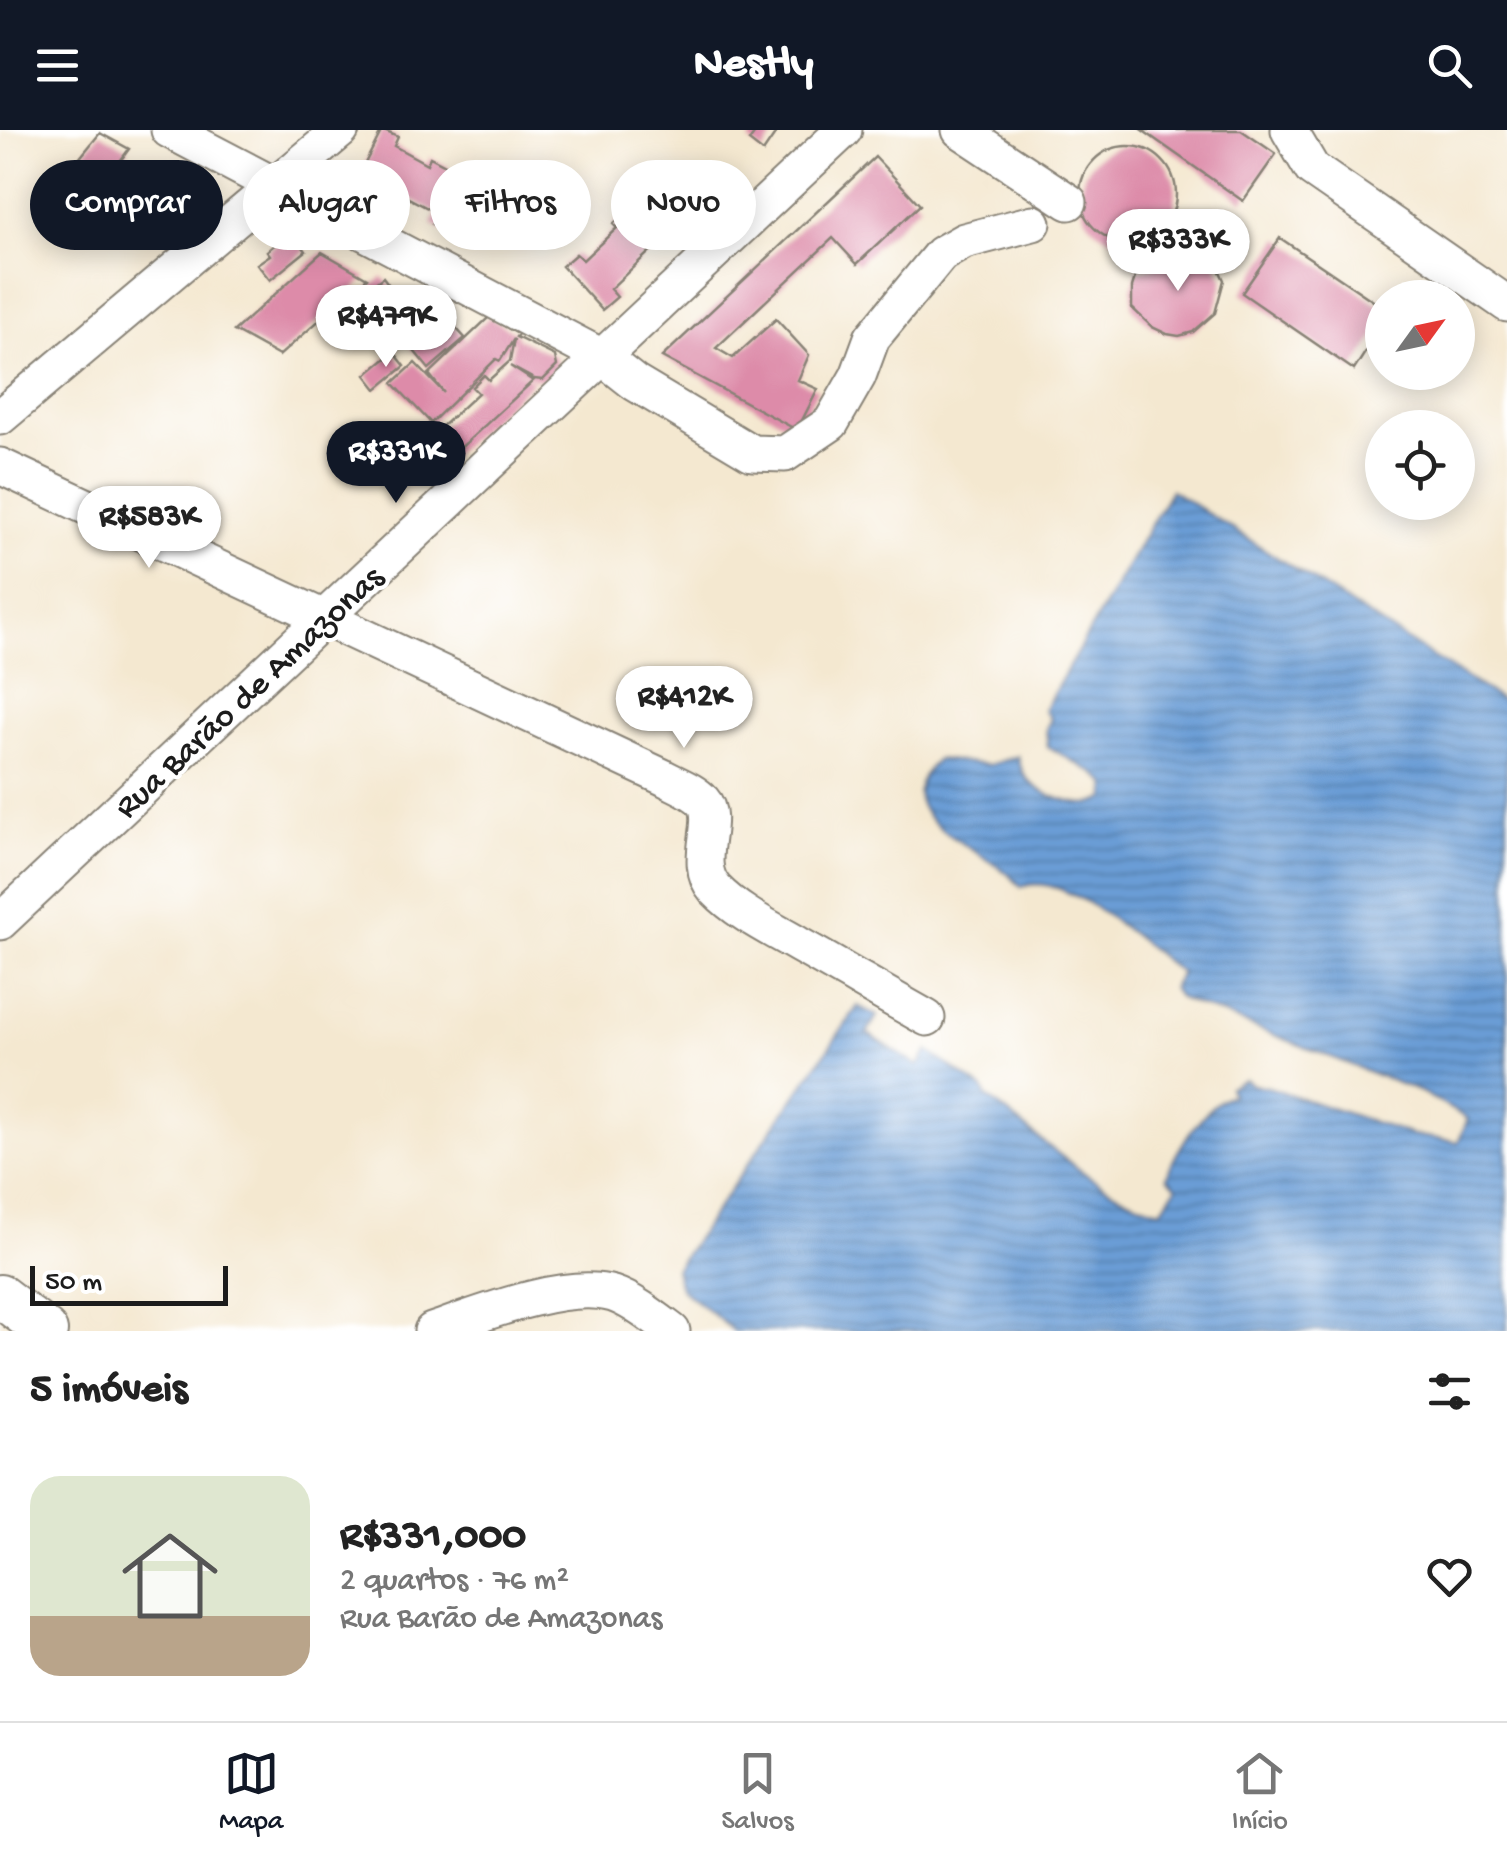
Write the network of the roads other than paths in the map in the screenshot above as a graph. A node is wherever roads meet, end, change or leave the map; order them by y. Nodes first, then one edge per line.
1 (169, 130) edge
2 (341, 130) edge
3 (844, 130) edge
4 (960, 130) edge
5 (1289, 130) edge
6 (307, 160) edge
7 (243, 167) edge
8 (1070, 202) dead end
9 (243, 214) edge
10 (1033, 223) dead end
11 (400, 250) edge
12 (1507, 304) edge
13 (602, 357) junction
14 (0, 418) edge
15 (0, 466) edge
16 (325, 618) junction
17 (0, 922) edge
18 (927, 1018) dead end
19 (0, 1296) edge
20 (46, 1331) edge
21 (432, 1331) edge
22 (672, 1331) edge

1 - 7 street
2 - 6 street
3 - 13 street, Rua Barão de Amazonas
4 - 8 street
5 - 12 street
9 - 14 street
10 - 13 street
11 - 13 street
13 - 16 street, Rua Barão de Amazonas
15 - 16 street
16 - 17 street, Rua Barão de Amazonas
16 - 18 street
19 - 20 main road
21 - 22 street

